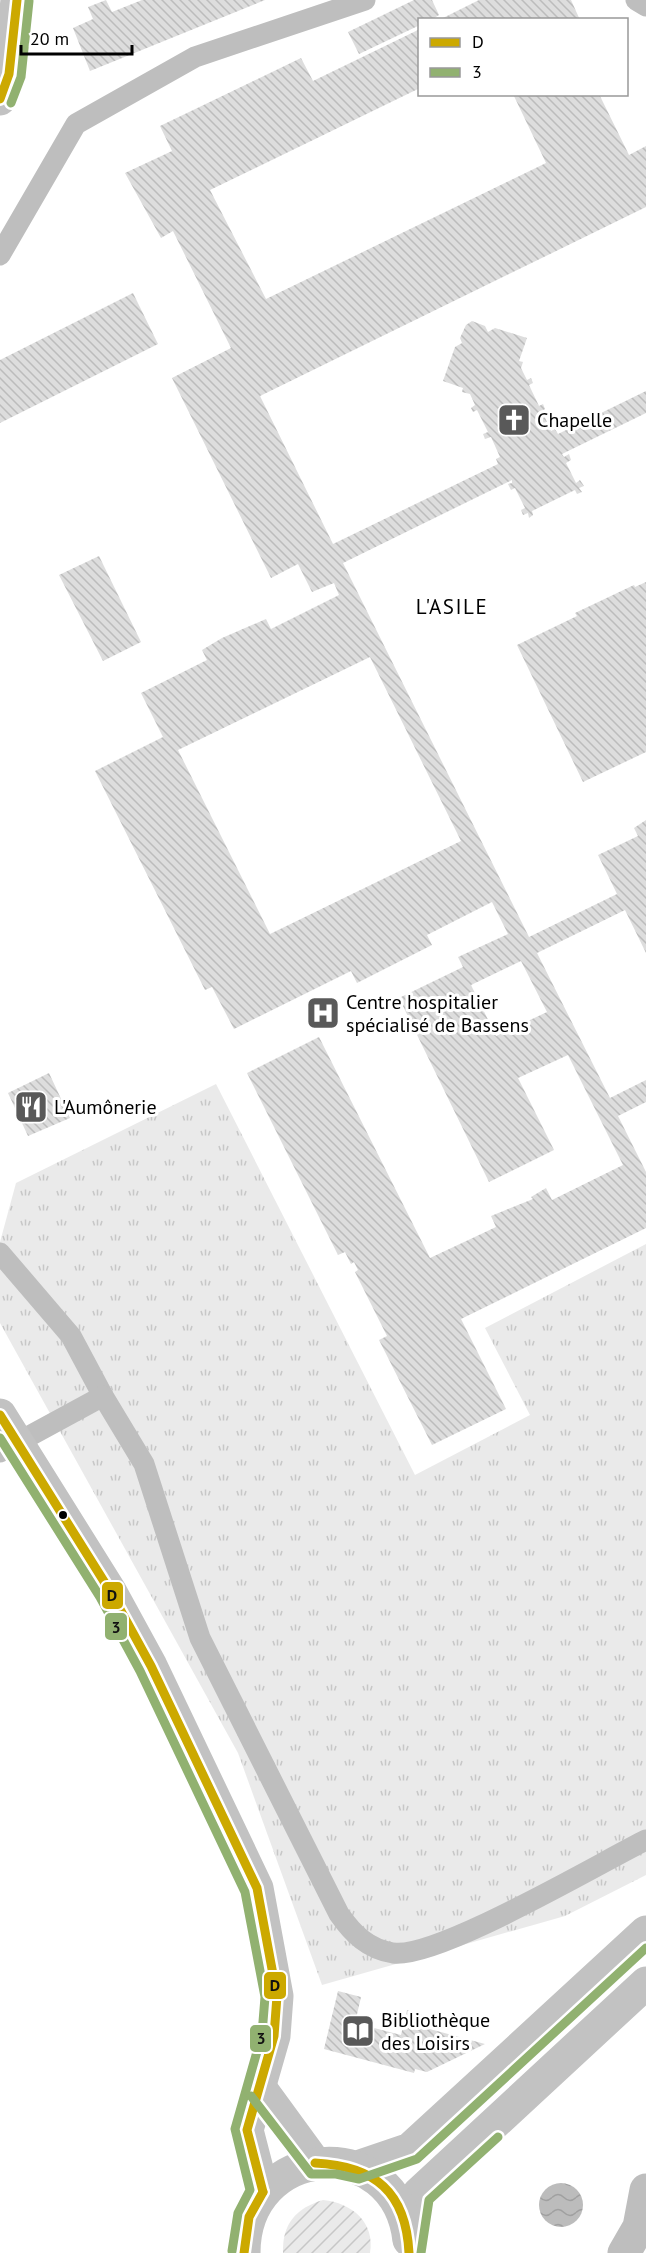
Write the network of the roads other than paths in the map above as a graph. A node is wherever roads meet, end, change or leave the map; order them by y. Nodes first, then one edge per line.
1 (16, 0) edge
2 (365, 0) edge
3 (636, 0) edge
4 (646, 6) edge
5 (0, 99) edge
6 (0, 255) edge
7 (0, 1253) edge
8 (103, 1396) junction
9 (6, 1437) edge
10 (646, 1840) edge
11 (646, 1932) edge
12 (646, 1983) edge
13 (261, 2089) junction
14 (315, 2163) junction
15 (357, 2168) junction
16 (646, 2190) edge
17 (263, 2192) junction
18 (409, 2246) edge
19 (634, 2249) edge
20 (244, 2253) edge

1 - 5 main road
2 - 6 lane
3 - 4 lane
7 - 8 lane
8 - 9 lane
8 - 10 lane
9 - 13 main road
11 - 15 main road
12 - 18 main road
13 - 14 main road
13 - 17 main road
14 - 15 main road
14 - 17 main road
15 - 18 main road
16 - 19 street
17 - 20 main road

